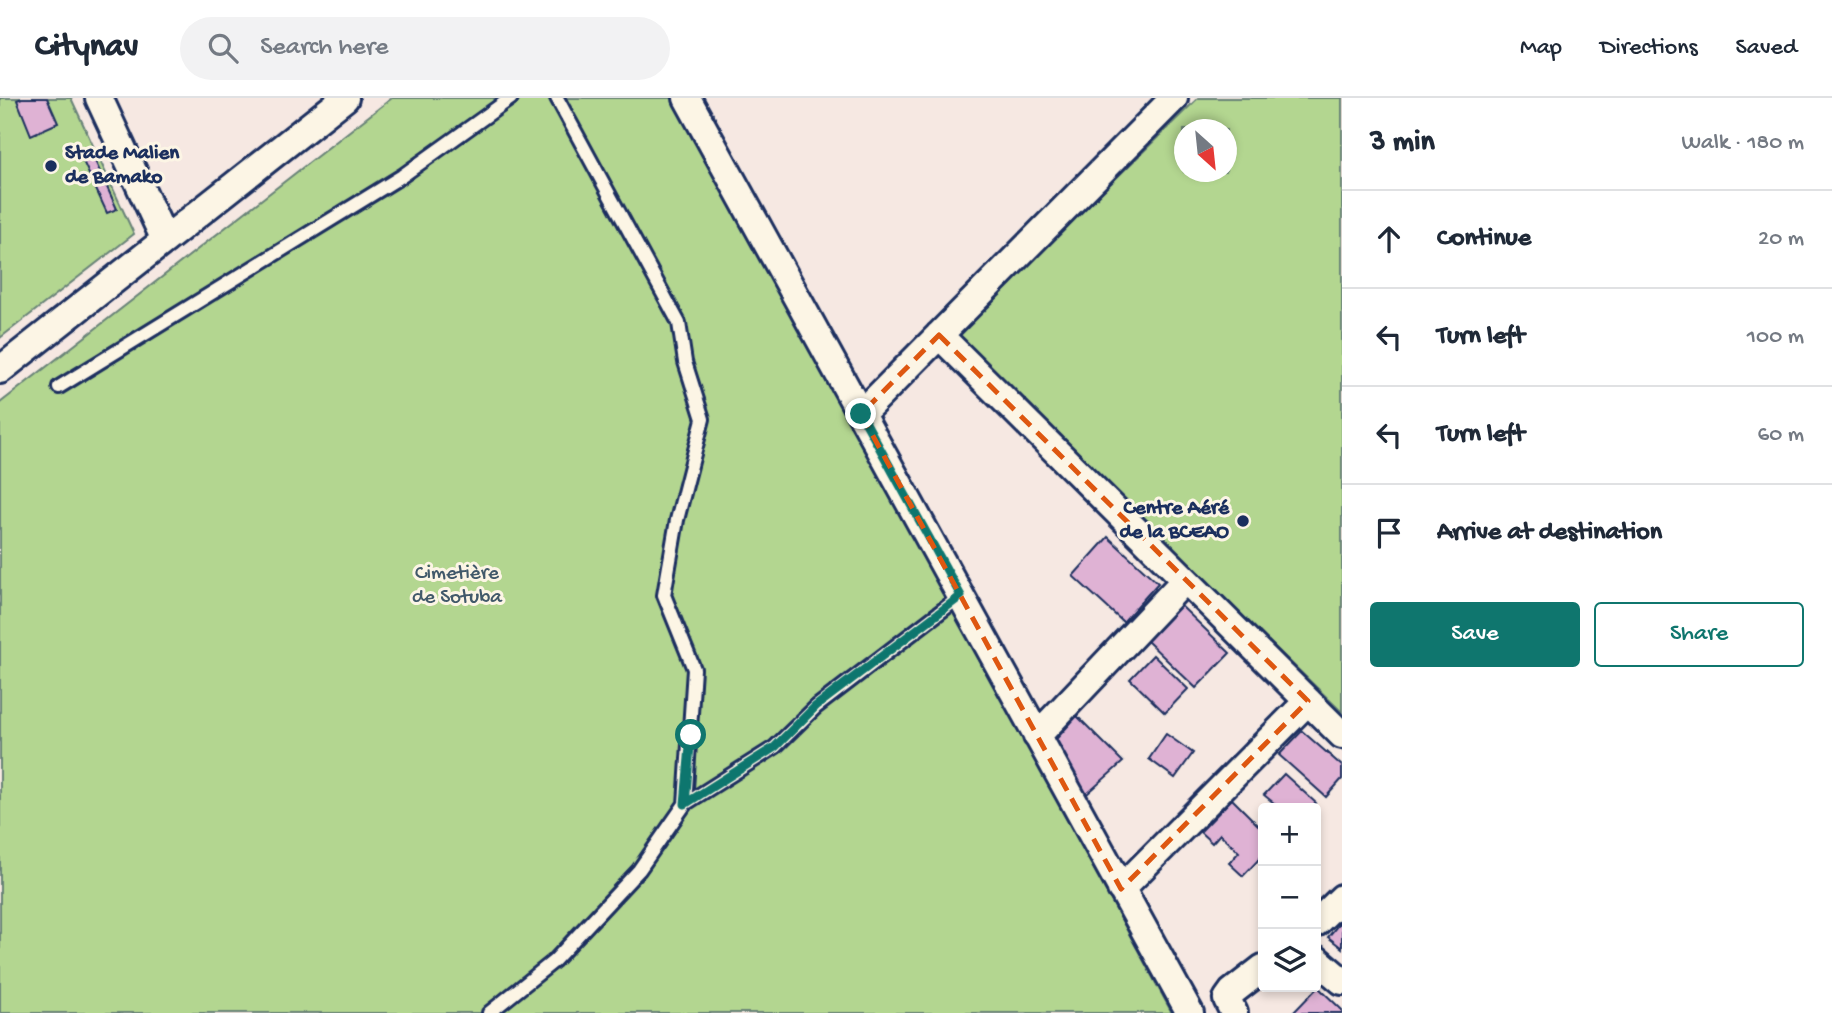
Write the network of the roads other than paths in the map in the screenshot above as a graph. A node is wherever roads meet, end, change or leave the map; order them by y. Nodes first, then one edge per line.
1 (99, 98) edge
2 (345, 98) edge
3 (512, 98) edge
4 (556, 98) edge
5 (687, 98) edge
6 (1174, 98) edge
7 (165, 240) junction
8 (939, 335) junction
9 (0, 370) edge
10 (59, 387) dead end
11 (861, 414) junction
12 (1185, 580) junction
13 (961, 596) junction
14 (1308, 701) junction
15 (1342, 735) edge
16 (1037, 736) junction
17 (685, 804) junction
18 (1121, 889) junction
19 (1342, 898) edge
20 (1321, 918) edge
21 (1321, 962) edge
22 (1258, 972) edge
23 (1342, 981) edge
24 (489, 1013) edge
25 (1189, 1013) edge
26 (1234, 1013) edge

1 - 7 street
2 - 7 street
3 - 10 lane
4 - 17 lane
5 - 11 street
6 - 8 street
7 - 9 street
8 - 11 street
8 - 12 street
11 - 13 street
12 - 14 street
12 - 16 street
13 - 16 street
13 - 17 lane
14 - 15 street
14 - 18 street
16 - 18 street
17 - 24 lane
18 - 25 street
19 - 20 street
21 - 23 street
22 - 26 street

